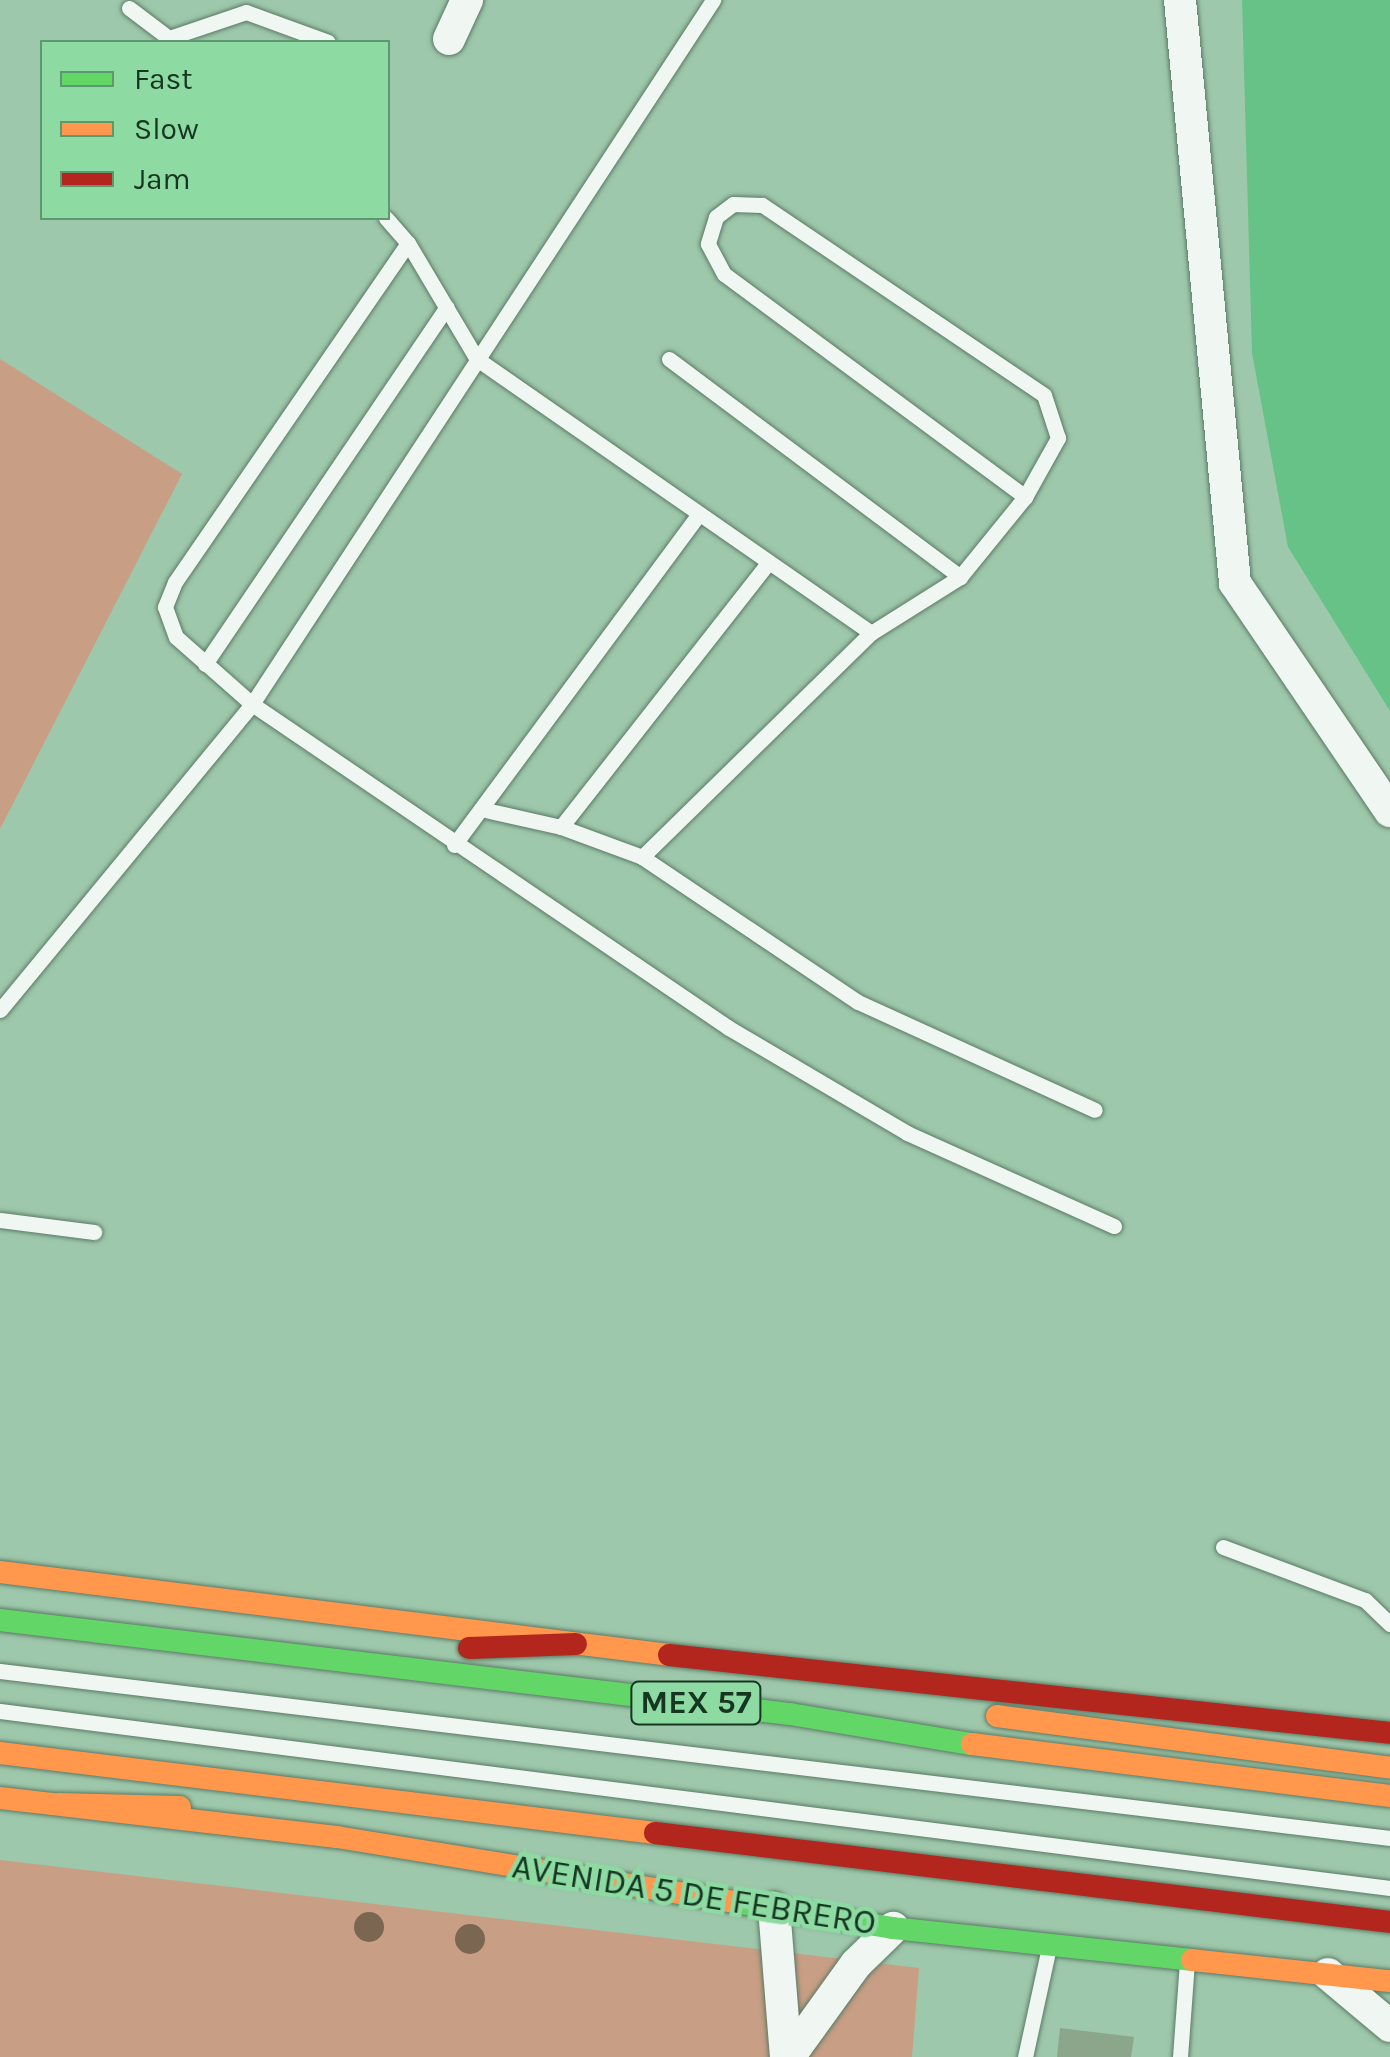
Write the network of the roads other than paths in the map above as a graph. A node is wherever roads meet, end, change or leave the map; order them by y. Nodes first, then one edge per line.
1 (467, 0) edge
2 (713, 0) edge
3 (1180, 0) edge
4 (129, 8) dead end
5 (449, 38) dead end
6 (172, 40) edge
7 (323, 40) edge
8 (388, 220) edge
9 (408, 243) junction
10 (447, 308) junction
11 (669, 359) dead end
12 (477, 360) junction
13 (1026, 497) junction
14 (697, 516) junction
15 (768, 563) junction
16 (960, 577) junction
17 (871, 634) junction
18 (205, 664) junction
19 (252, 704) junction
20 (481, 809) junction
21 (1390, 811) edge
22 (561, 828) junction
23 (454, 845) junction
24 (642, 857) junction
25 (0, 1010) edge
26 (1095, 1110) dead end
27 (0, 1220) edge
28 (1114, 1226) dead end
29 (94, 1232) dead end
30 (1222, 1547) dead end
31 (0, 1572) edge
32 (1, 1620) edge
33 (1390, 1624) edge
34 (576, 1644) junction
35 (296, 1655) junction
36 (0, 1671) edge
37 (0, 1711) edge
38 (790, 1714) junction
39 (1390, 1733) edge
40 (0, 1753) edge
41 (1390, 1768) edge
42 (1390, 1796) edge
43 (0, 1798) edge
44 (58, 1804) junction
45 (485, 1814) junction
46 (1390, 1838) edge
47 (1390, 1888) edge
48 (774, 1908) junction
49 (1390, 1922) edge
50 (893, 1928) junction
51 (1050, 1943) junction
52 (1187, 1957) junction
53 (1325, 1971) junction
54 (1390, 1980) edge
55 (1390, 2026) edge
56 (787, 2057) edge
57 (1025, 2057) edge
58 (1180, 2057) edge

1 - 5 street
2 - 12 lane
3 - 21 street
4 - 6 lane
6 - 7 lane
8 - 9 lane
9 - 10 lane
9 - 18 lane
10 - 12 lane
10 - 18 lane
11 - 16 lane
12 - 14 lane
12 - 19 lane
13 - 13 lane
13 - 16 lane
14 - 15 lane
14 - 20 lane
15 - 17 lane
15 - 22 lane
16 - 17 lane
17 - 24 lane
18 - 19 lane
19 - 23 lane
19 - 25 lane
20 - 22 lane
20 - 23 lane
22 - 24 lane
23 - 28 lane
24 - 26 lane
27 - 29 lane
30 - 33 lane
31 - 34 main road
32 - 35 main road, MEX 57
34 - 35 main road
34 - 39 main road
35 - 38 main road, MEX 57
36 - 46 lane
37 - 47 lane
38 - 41 main road
38 - 42 main road, MEX 57
40 - 45 main road, AVENIDA 5 DE FEBRERO
43 - 44 main road, AVENIDA 5 DE FEBRERO
44 - 45 main road
44 - 48 main road, AVENIDA 5 DE FEBRERO
45 - 49 main road, AVENIDA 5 DE FEBRERO
48 - 50 main road, AVENIDA 5 DE FEBRERO
48 - 56 street
50 - 51 main road, AVENIDA 5 DE FEBRERO
50 - 56 street
51 - 52 main road, AVENIDA 5 DE FEBRERO
51 - 57 lane
52 - 53 main road, AVENIDA 5 DE FEBRERO
52 - 58 lane
53 - 54 main road, AVENIDA 5 DE FEBRERO
53 - 55 street

